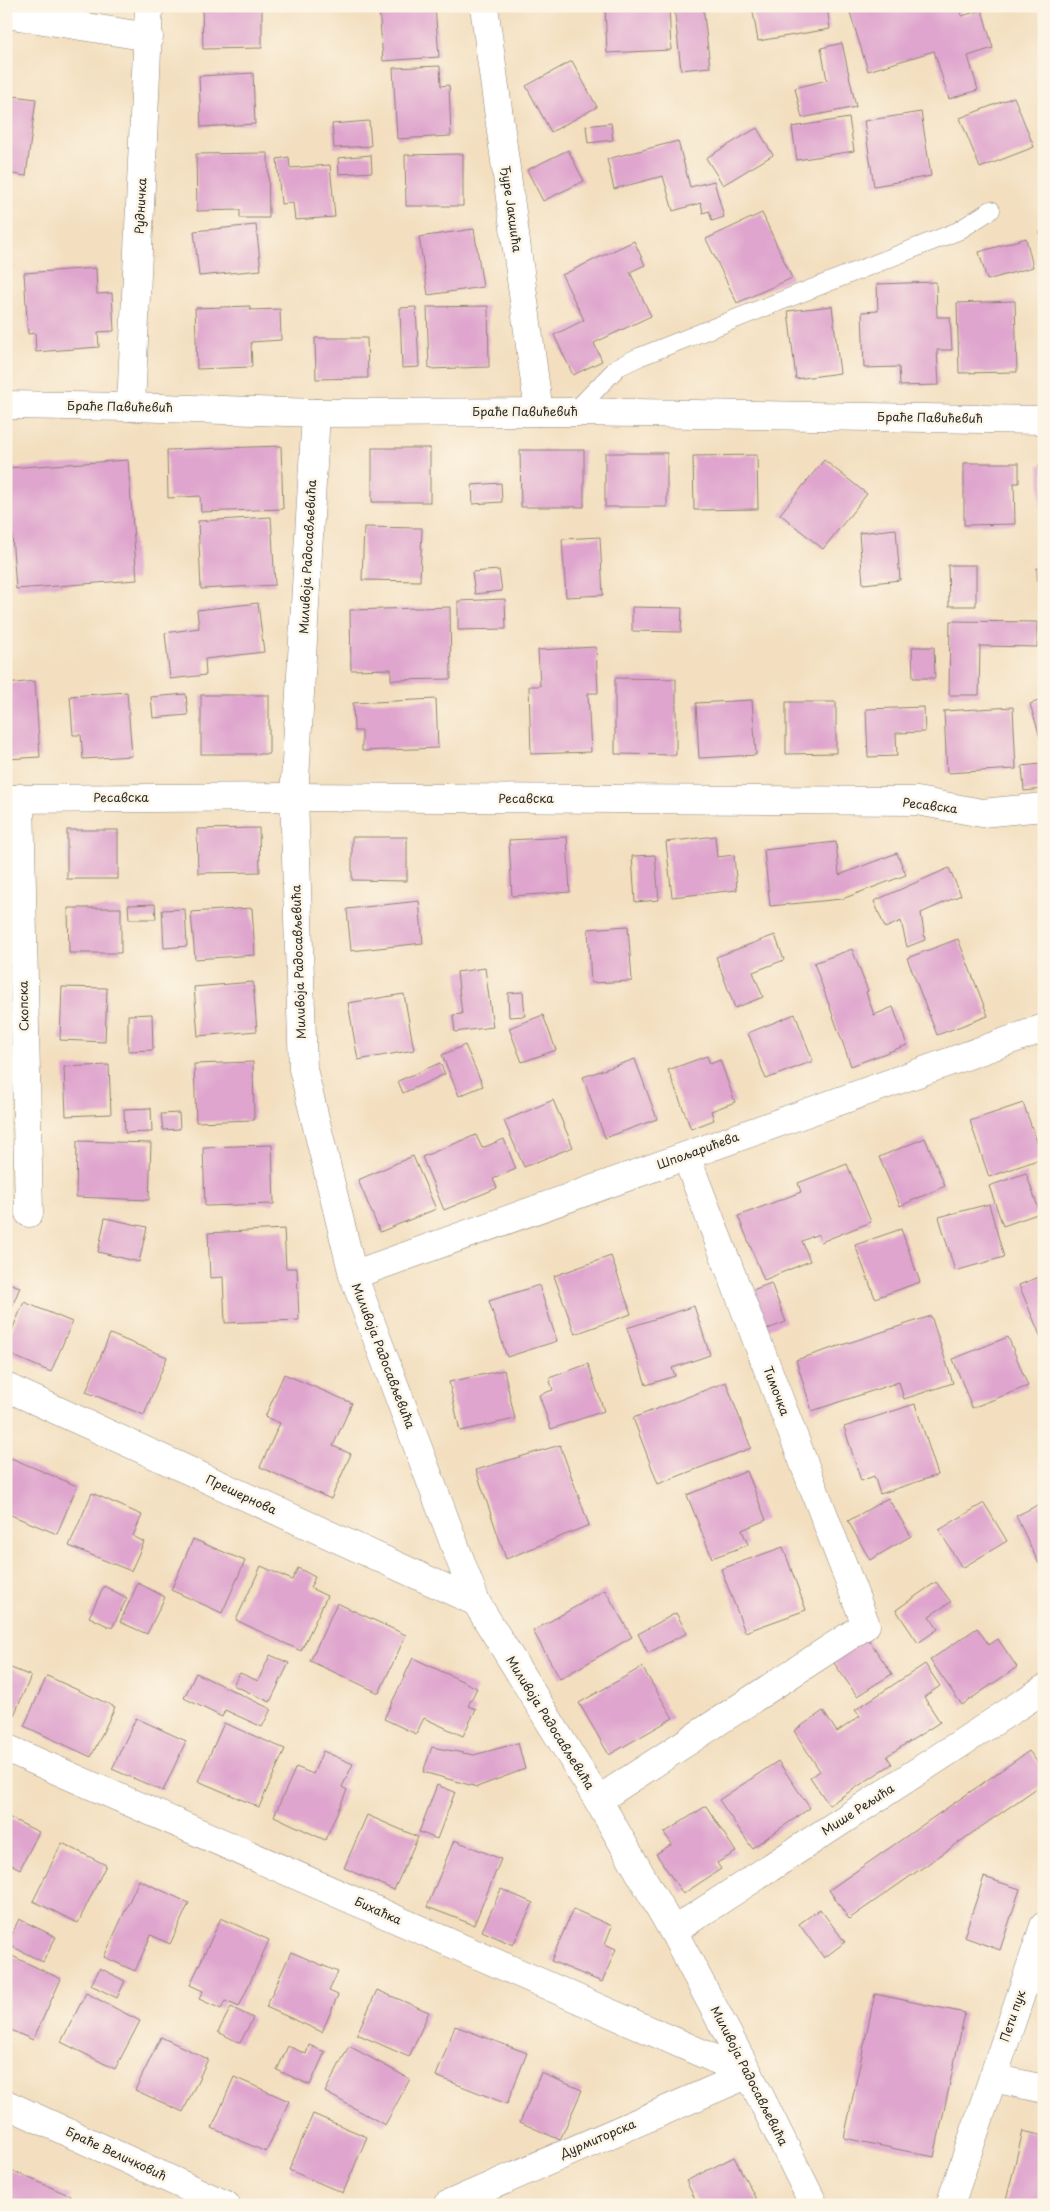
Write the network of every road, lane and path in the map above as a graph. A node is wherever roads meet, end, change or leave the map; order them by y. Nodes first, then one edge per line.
1 (149, 6) edge
2 (484, 6) edge
3 (6, 14) edge
4 (149, 37) junction
5 (991, 210) dead end
6 (6, 405) edge
7 (131, 406) junction
8 (539, 412) junction
9 (574, 412) junction
10 (316, 413) junction
11 (1044, 420) edge
12 (294, 797) junction
13 (13, 799) edge
14 (1044, 807) edge
15 (1044, 1028) edge
16 (686, 1156) junction
17 (29, 1214) dead end
18 (353, 1275) junction
19 (6, 1387) edge
20 (476, 1602) junction
21 (1044, 1689) edge
22 (6, 1748) edge
23 (598, 1800) junction
24 (1044, 1926) edge
25 (673, 1931) junction
26 (749, 2074) junction
27 (993, 2078) junction
28 (1044, 2089) edge
29 (6, 2104) edge
30 (226, 2205) edge
31 (447, 2205) edge
32 (814, 2205) edge
33 (950, 2205) edge

1 - 4 street, Рудничка
2 - 8 street, Ђуре Јакшића
3 - 4 street
4 - 7 street, Рудничка
5 - 9 lane
6 - 7 street, Браће Павићевић
7 - 10 street, Браће Павићевић
8 - 9 street, Браће Павићевић
8 - 10 street, Браће Павићевић
9 - 11 street, Браће Павићевић
10 - 12 street, Миливоја Радосављевића
12 - 13 street, Ресавска
12 - 14 street, Ресавска
12 - 18 street, Миливоја Радосављевића
13 - 17 street, Скопска
15 - 16 street, Шпољарићева
16 - 18 street, Шпољарићева
16 - 23 street, Тимочка
18 - 20 street, Миливоја Радосављевића
19 - 20 street, Прешернова
20 - 23 street, Миливоја Радосављевића
21 - 25 street, Мише Рељића
22 - 26 street, Бихаћка
23 - 25 street, Миливоја Радосављевића
24 - 27 street, Пети пук
25 - 26 street, Миливоја Радосављевића
26 - 31 street, Дурмиторска
26 - 32 street, Миливоја Радосављевића
27 - 28 street
27 - 33 street, Пети пук
29 - 30 street, Браће Величковић

